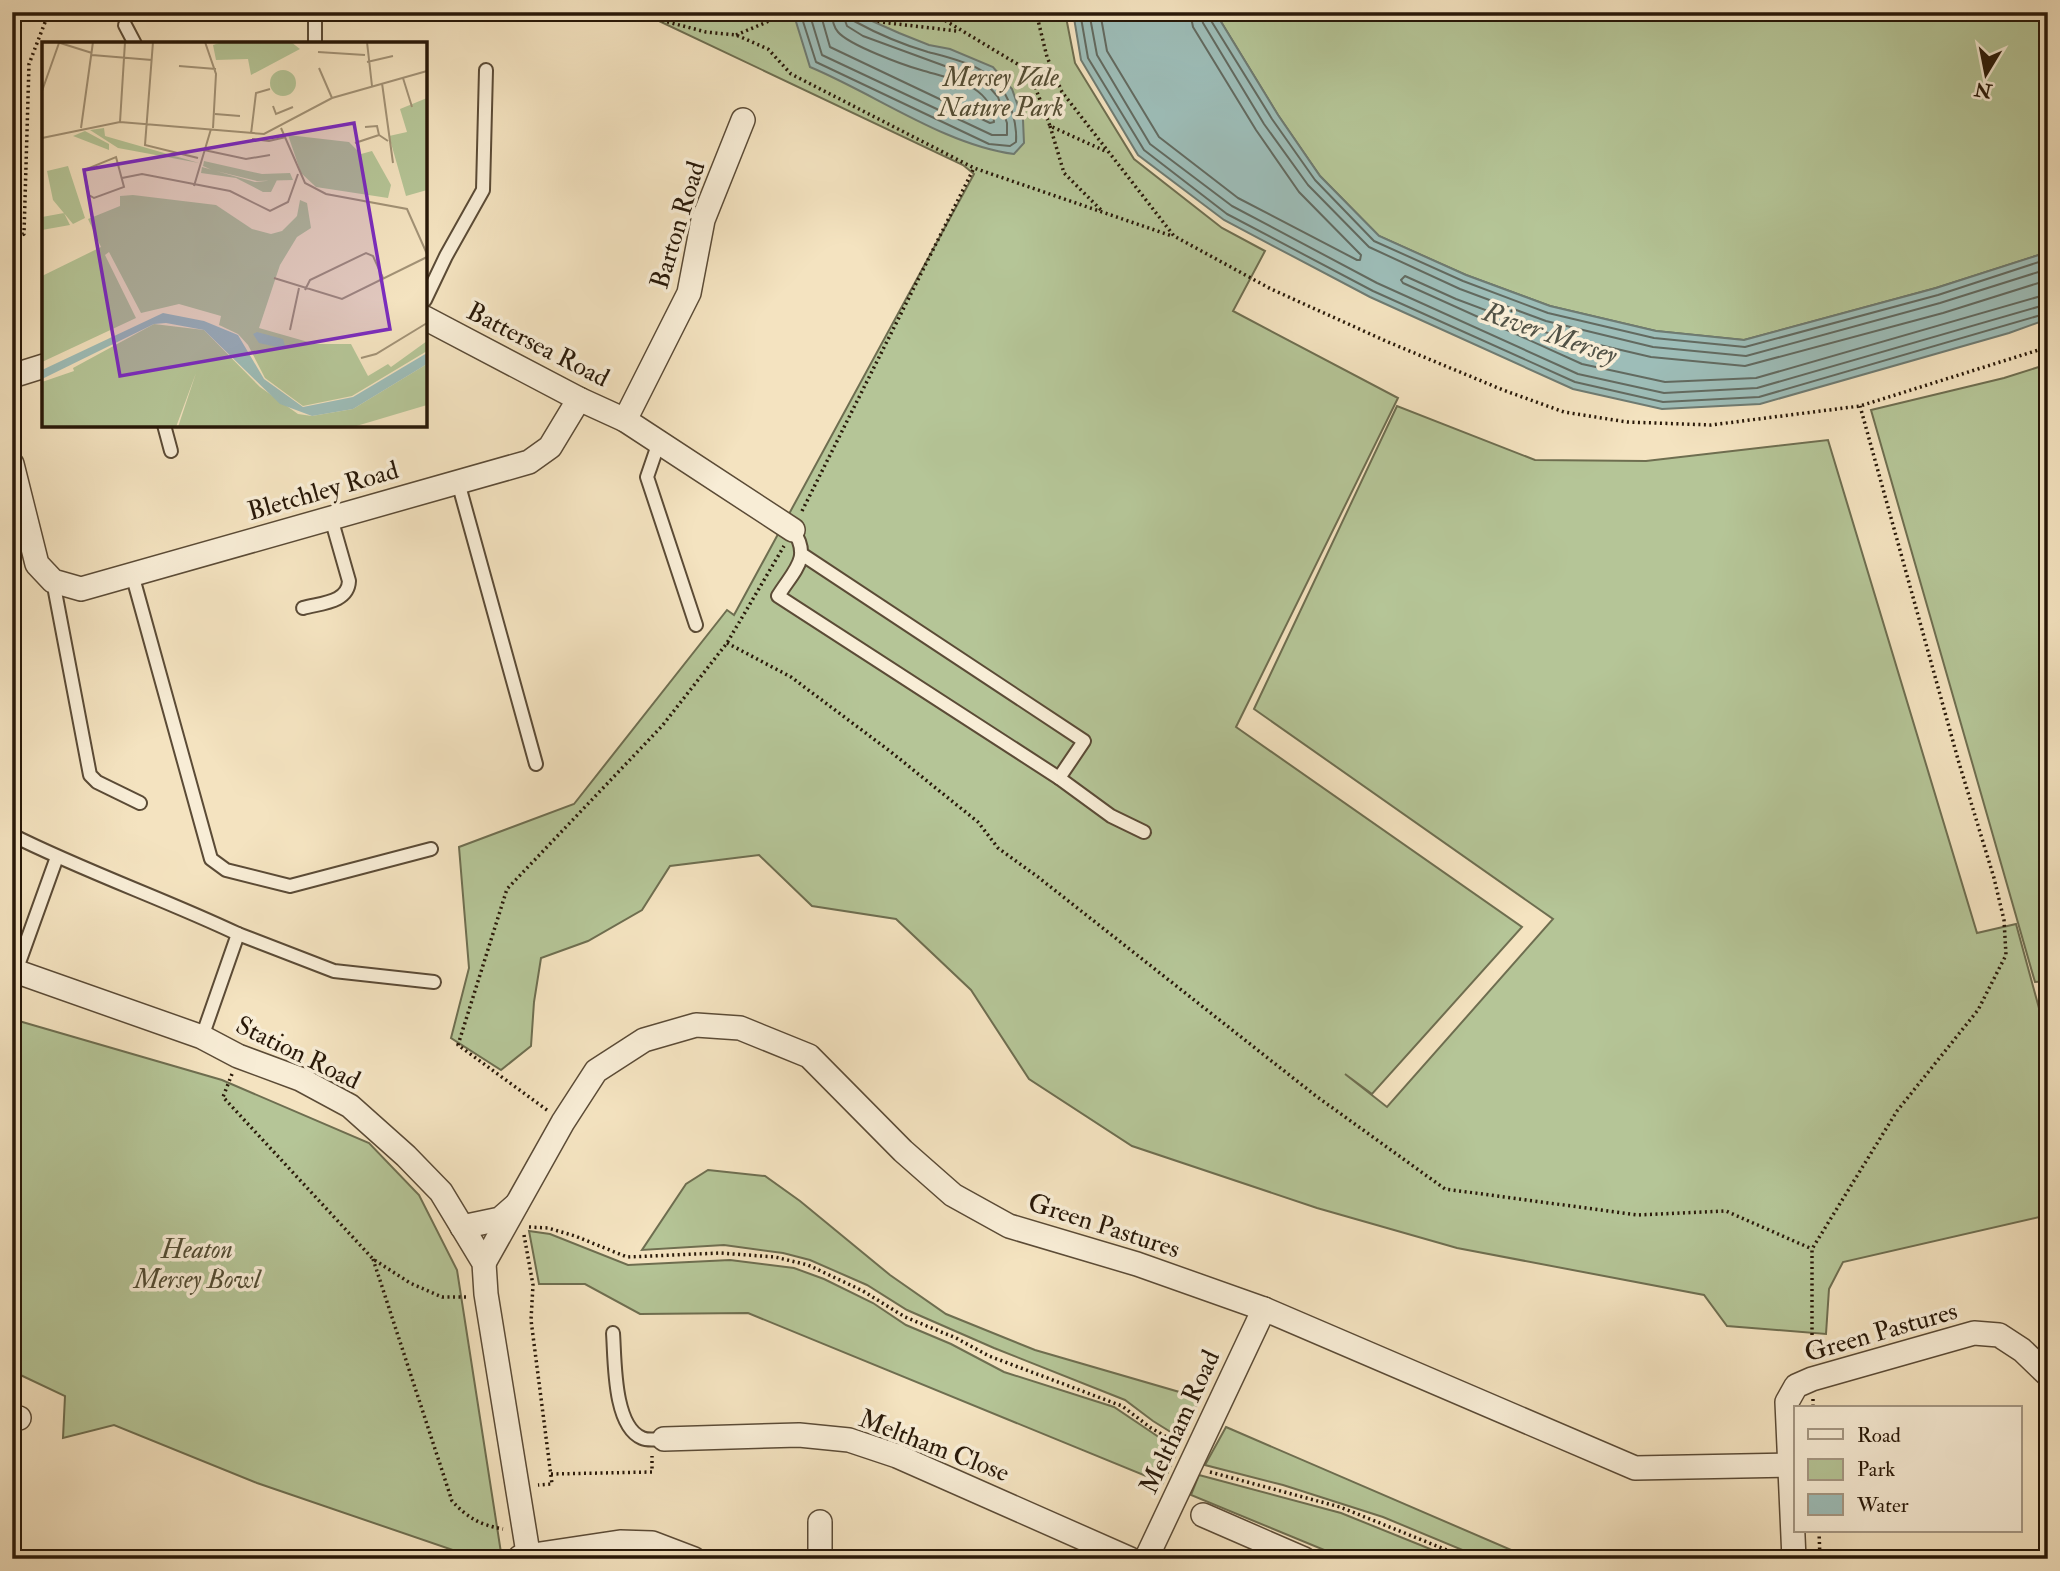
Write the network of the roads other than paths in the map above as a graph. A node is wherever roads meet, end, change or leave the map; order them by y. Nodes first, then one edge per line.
1 (315, 12) edge
2 (125, 25) dead end
3 (134, 42) edge
4 (315, 42) edge
5 (486, 70) dead end
6 (743, 120) dead end
7 (427, 296) edge
8 (427, 319) edge
9 (42, 367) edge
10 (12, 376) edge
11 (579, 399) junction
12 (625, 420) junction
13 (165, 427) edge
14 (659, 442) junction
15 (171, 451) dead end
16 (12, 464) edge
17 (458, 482) junction
18 (331, 518) junction
19 (793, 530) joint
20 (803, 555) junction
21 (132, 574) junction
22 (53, 581) junction
23 (303, 608) dead end
24 (696, 625) dead end
25 (536, 764) dead end
26 (1059, 778) junction
27 (140, 803) dead end
28 (1144, 832) dead end
29 (12, 835) edge
30 (431, 849) dead end
31 (57, 857) junction
32 (238, 934) junction
33 (14, 971) edge
34 (434, 982) dead end
35 (202, 1037) junction
36 (521, 1200) junction
37 (462, 1227) junction
38 (484, 1263) junction
39 (1264, 1309) junction
40 (613, 1333) dead end
41 (2048, 1375) edge
42 (658, 1439) joint
43 (1788, 1465) junction
44 (518, 1488) junction
45 (1203, 1515) dead end
46 (820, 1522) dead end
47 (530, 1557) edge
48 (694, 1559) edge
49 (820, 1559) edge
50 (1130, 1559) edge
51 (1146, 1559) edge
52 (1304, 1559) edge
53 (1794, 1559) edge

1 - 4 lane
2 - 3 lane
5 - 7 lane
6 - 12 street, Barton Road
8 - 11 street, Battersea Road
9 - 10 street
11 - 12 street, Battersea Road
11 - 17 street, Bletchley Road
12 - 14 street
13 - 15 lane
14 - 19 street
14 - 24 lane
16 - 22 street
17 - 18 street, Bletchley Road
17 - 25 lane
18 - 21 street, Bletchley Road
18 - 23 lane
19 - 20 lane
20 - 26 lane
20 - 26 lane
21 - 22 street, Bletchley Road
21 - 30 lane
22 - 27 lane
26 - 28 lane
29 - 31 lane
31 - 32 lane
31 - 33 lane
32 - 34 lane
32 - 35 lane
33 - 35 street, Station Road
35 - 37 street, Station Road
36 - 37 street, Green Pastures
36 - 38 street, Green Pastures
36 - 39 street, Green Pastures
37 - 38 street, Station Road
38 - 44 street, Station Road
39 - 43 street, Green Pastures
39 - 51 street, Meltham Road
40 - 42 lane
41 - 43 street, Green Pastures
42 - 50 street, Meltham Close
43 - 53 street, Green Pastures
44 - 47 street, Station Road
44 - 47 street, Station Road
45 - 52 street
46 - 49 street
47 - 48 street

